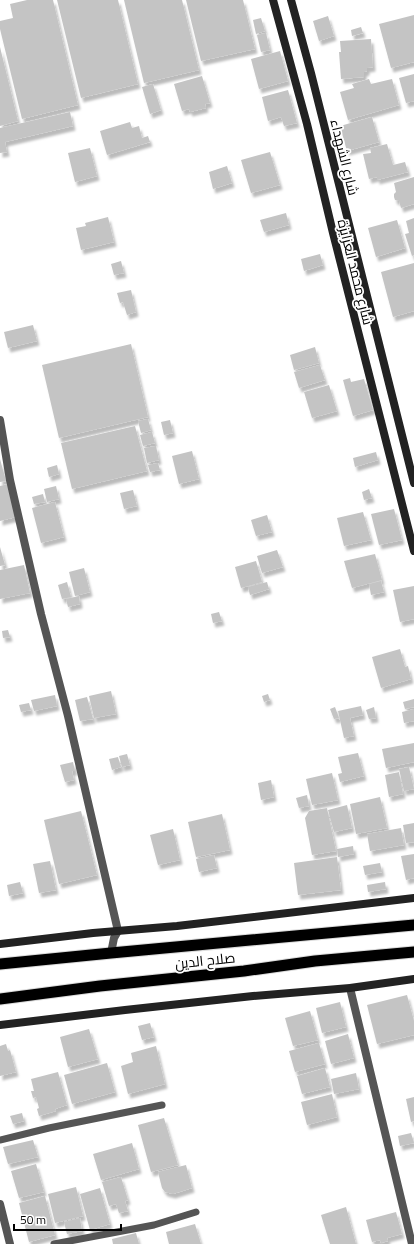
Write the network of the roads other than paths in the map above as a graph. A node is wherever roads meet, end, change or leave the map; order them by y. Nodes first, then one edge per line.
1 (273, 0) edge
2 (291, 0) edge
3 (0, 420) edge
4 (414, 483) edge
5 (414, 551) edge
6 (414, 898) edge
7 (414, 925) edge
8 (118, 931) junction
9 (0, 944) edge
10 (112, 952) junction
11 (414, 952) edge
12 (0, 964) edge
13 (414, 979) edge
14 (350, 988) junction
15 (0, 999) edge
16 (0, 1025) edge
17 (162, 1105) dead end
18 (0, 1140) edge
19 (0, 1204) edge
20 (196, 1212) dead end
21 (10, 1244) edge
22 (54, 1244) edge
23 (412, 1244) edge

1 - 5 main road, شارع محمد العزايزة
2 - 4 main road, شارع الشهداء
3 - 8 street
6 - 8 main road
7 - 10 highway, صلاح الدين
8 - 9 main road
8 - 10 street
10 - 12 highway, صلاح الدين
11 - 15 highway, صلاح الدين
13 - 14 main road
14 - 16 main road
14 - 23 street
17 - 18 lane
19 - 21 street
20 - 22 lane

